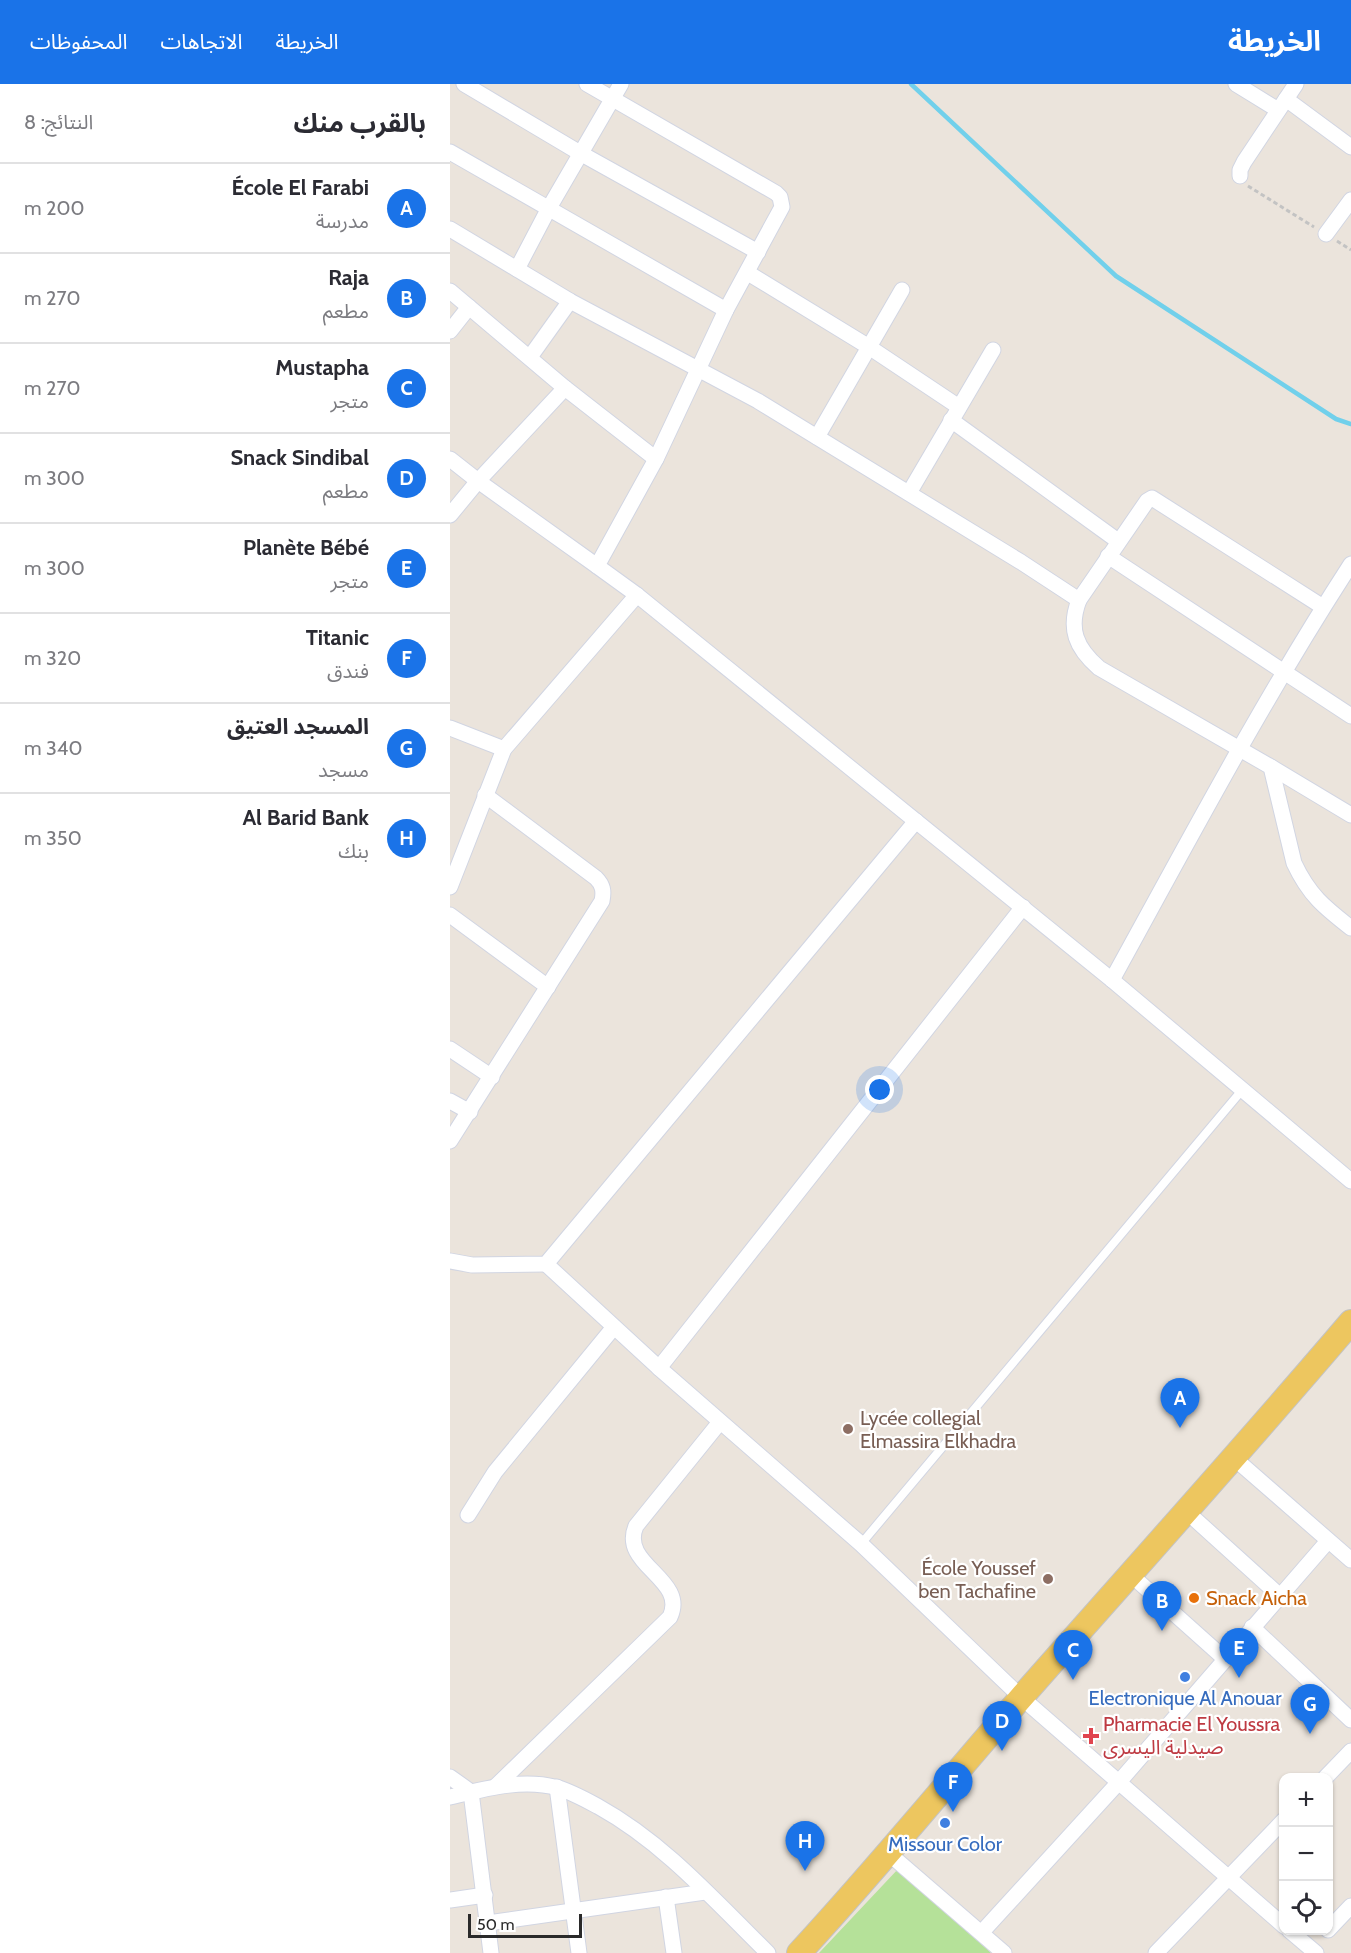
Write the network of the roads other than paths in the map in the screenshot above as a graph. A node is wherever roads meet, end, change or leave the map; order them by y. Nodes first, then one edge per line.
1 (464, 84) edge
2 (587, 84) edge
3 (621, 84) edge
4 (1236, 84) edge
5 (1296, 84) edge
6 (612, 98) junction
7 (1282, 104) junction
8 (1351, 147) edge
9 (450, 152) edge
10 (580, 153) junction
11 (1240, 176) road end
12 (1351, 200) edge
13 (549, 208) junction
14 (450, 229) edge
15 (1326, 234) road end
16 (758, 252) junction
17 (517, 269) junction
18 (748, 273) junction
19 (902, 290) dead end
20 (450, 291) edge
21 (570, 301) junction
22 (469, 307) junction
23 (726, 310) junction
24 (450, 331) edge
25 (869, 347) junction
26 (993, 350) dead end
27 (530, 357) junction
28 (698, 369) junction
29 (565, 388) junction
30 (959, 407) junction
31 (951, 420) junction
32 (817, 437) junction
33 (450, 459) edge
34 (656, 459) junction
35 (477, 481) junction
36 (909, 493) junction
37 (450, 515) edge
38 (1118, 541) junction
39 (1108, 556) junction
40 (1351, 564) edge
41 (597, 566) junction
42 (637, 595) junction
43 (1079, 600) junction
44 (1323, 607) junction
45 (1286, 672) junction
46 (1351, 716) edge
47 (450, 728) edge
48 (1241, 748) junction
49 (504, 749) junction
50 (1270, 767) junction
51 (485, 795) junction
52 (1351, 815) edge
53 (916, 821) junction
54 (450, 887) edge
55 (1023, 908) junction
56 (450, 915) edge
57 (1351, 928) edge
58 (1112, 980) junction
59 (548, 987) junction
60 (450, 1049) edge
61 (492, 1077) junction
62 (1243, 1089) junction
63 (450, 1101) edge
64 (470, 1112) junction
65 (450, 1141) edge
66 (1351, 1181) edge
67 (450, 1261) edge
68 (546, 1264) junction
69 (1351, 1322) edge
70 (614, 1327) junction
71 (659, 1368) junction
72 (720, 1422) junction
73 (1234, 1458) junction
74 (1187, 1512) junction
75 (468, 1515) dead end
76 (1328, 1541) junction
77 (861, 1544) junction
78 (1351, 1560) edge
79 (1131, 1575) junction
80 (1280, 1596) junction
81 (1252, 1628) junction
82 (1225, 1659) junction
83 (1022, 1698) junction
84 (1351, 1720) edge
85 (1351, 1751) edge
86 (1330, 1773) edge
87 (450, 1777) edge
88 (1119, 1782) junction
89 (496, 1786) junction
90 (557, 1787) junction
91 (471, 1792) junction
92 (450, 1797) edge
93 (1279, 1825) edge
94 (887, 1852) junction
95 (1227, 1878) junction
96 (705, 1892) junction
97 (485, 1895) junction
98 (666, 1897) junction
99 (450, 1900) edge
100 (1351, 1906) edge
101 (572, 1910) junction
102 (1279, 1922) edge
103 (488, 1923) junction
104 (1333, 1925) edge
105 (982, 1932) junction
106 (1294, 1935) edge
107 (1324, 1935) edge
108 (1311, 1952) edge
109 (491, 1953) edge
110 (579, 1953) edge
111 (674, 1953) edge
112 (768, 1953) edge
113 (799, 1953) edge
114 (1004, 1953) edge
115 (1156, 1953) edge

1 - 10 street
2 - 6 street
3 - 6 street
4 - 7 street
5 - 7 street
6 - 10 street
6 - 16 street
7 - 8 street
7 - 11 street
9 - 13 street
10 - 13 street
10 - 16 street
12 - 15 street
13 - 17 street
13 - 23 street
14 - 17 street
16 - 18 street
17 - 21 street
18 - 23 street
18 - 25 street
19 - 25 street
20 - 22 street
21 - 27 street
21 - 28 street
22 - 24 street
22 - 27 street
23 - 28 street
25 - 30 street
25 - 32 street
26 - 30 street
27 - 29 street
28 - 32 street
28 - 34 street
29 - 34 street
29 - 35 street
30 - 31 street
31 - 36 street
31 - 38 street
32 - 36 street
33 - 35 street
34 - 41 street
35 - 37 street
35 - 41 street
36 - 43 street
38 - 39 street
38 - 44 street
39 - 43 street
39 - 45 street
40 - 44 street
41 - 42 street
42 - 49 street
42 - 53 street
43 - 48 street
44 - 45 street
45 - 46 street
45 - 48 street
47 - 49 street
48 - 50 street
48 - 58 street
49 - 51 street
50 - 52 street
50 - 57 street
51 - 54 street
51 - 59 street
53 - 55 street
53 - 68 street
55 - 58 street
55 - 71 street
56 - 59 street
58 - 62 street
59 - 61 street
60 - 61 street
61 - 64 street
62 - 66 street
62 - 77 lane
63 - 64 street
64 - 65 street
67 - 68 street
68 - 70 street
69 - 73 main road
70 - 71 street
70 - 75 street
71 - 72 street
72 - 77 street
72 - 89 street
73 - 74 main road
73 - 76 street
74 - 79 main road
74 - 80 street
76 - 78 street
76 - 80 street
77 - 83 street
79 - 82 street
79 - 83 main road
80 - 81 street
81 - 82 street
81 - 84 street
82 - 88 street
83 - 88 street
83 - 94 main road
85 - 86 street
87 - 91 street
88 - 95 street
88 - 105 street
89 - 90 street
89 - 91 street
90 - 96 street
90 - 101 street
91 - 92 street
91 - 97 street
93 - 95 street
94 - 105 street
94 - 113 main road
95 - 102 street
95 - 115 street
96 - 98 street
96 - 112 street
97 - 99 street
97 - 103 street
98 - 101 street
98 - 111 street
100 - 104 street
101 - 103 street
101 - 110 street
103 - 109 street
105 - 114 street
106 - 108 street
107 - 108 street

